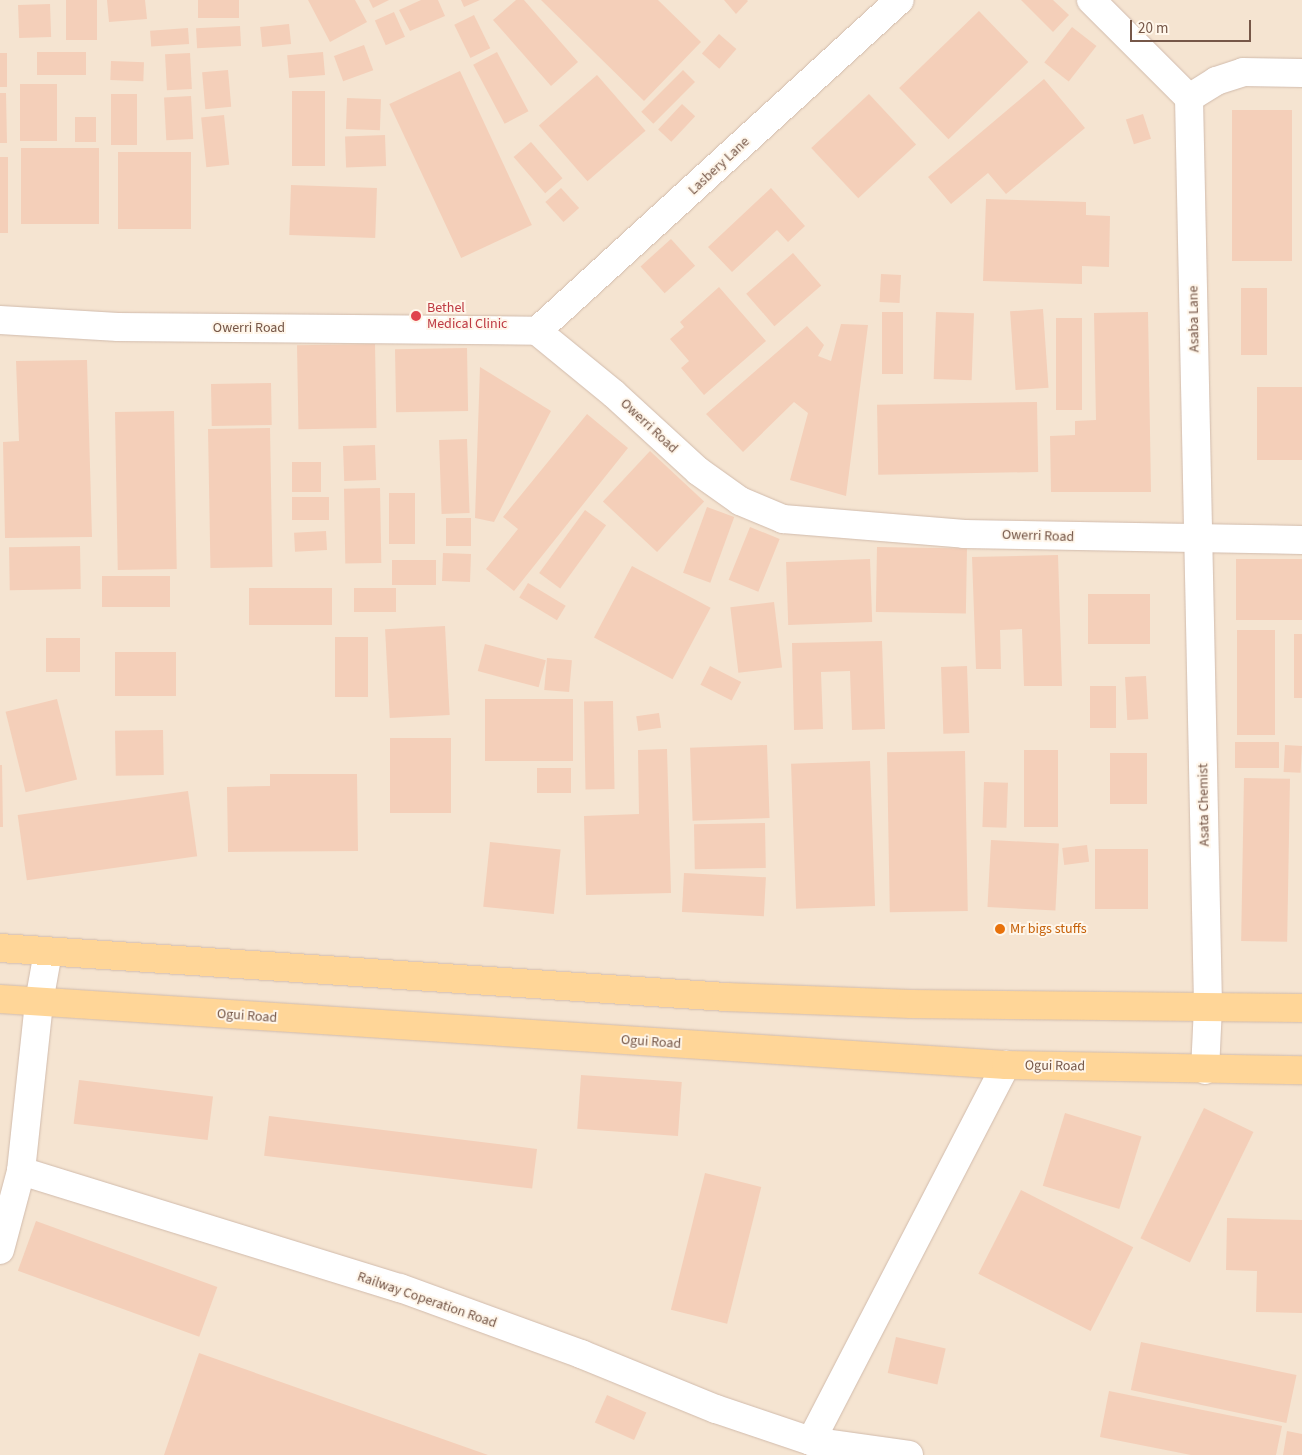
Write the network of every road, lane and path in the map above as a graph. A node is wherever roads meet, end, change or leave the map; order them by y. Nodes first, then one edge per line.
1 (899, 0) edge
2 (1091, 0) edge
3 (1302, 73) edge
4 (1189, 98) junction
5 (0, 320) edge
6 (537, 331) junction
7 (1198, 540) junction
8 (1302, 540) edge
9 (0, 948) edge
10 (48, 952) junction
11 (0, 999) edge
12 (39, 1002) junction
13 (1208, 1007) junction
14 (1302, 1008) edge
15 (1006, 1065) junction
16 (1204, 1070) junction
17 (1302, 1070) edge
18 (21, 1171) junction
19 (0, 1250) edge
20 (811, 1441) junction
21 (909, 1455) edge

1 - 6 street, Lasbery Lane
2 - 4 street
3 - 4 street
4 - 7 street, Asaba Lane
5 - 6 street, Owerri Road
6 - 7 street, Owerri Road
7 - 8 street, Owerri Road
7 - 13 street, Asata Chemist
9 - 10 main road
10 - 12 street
10 - 13 main road
11 - 12 main road, Ogui Road
12 - 15 main road, Ogui Road
12 - 18 street
13 - 14 main road
13 - 16 street, Asata Chemist
15 - 16 main road, Ogui Road
15 - 20 street
16 - 17 main road, Ogui Road
18 - 19 street
18 - 20 street, Railway Coperation Road
20 - 21 street, Railway Coperation Road

